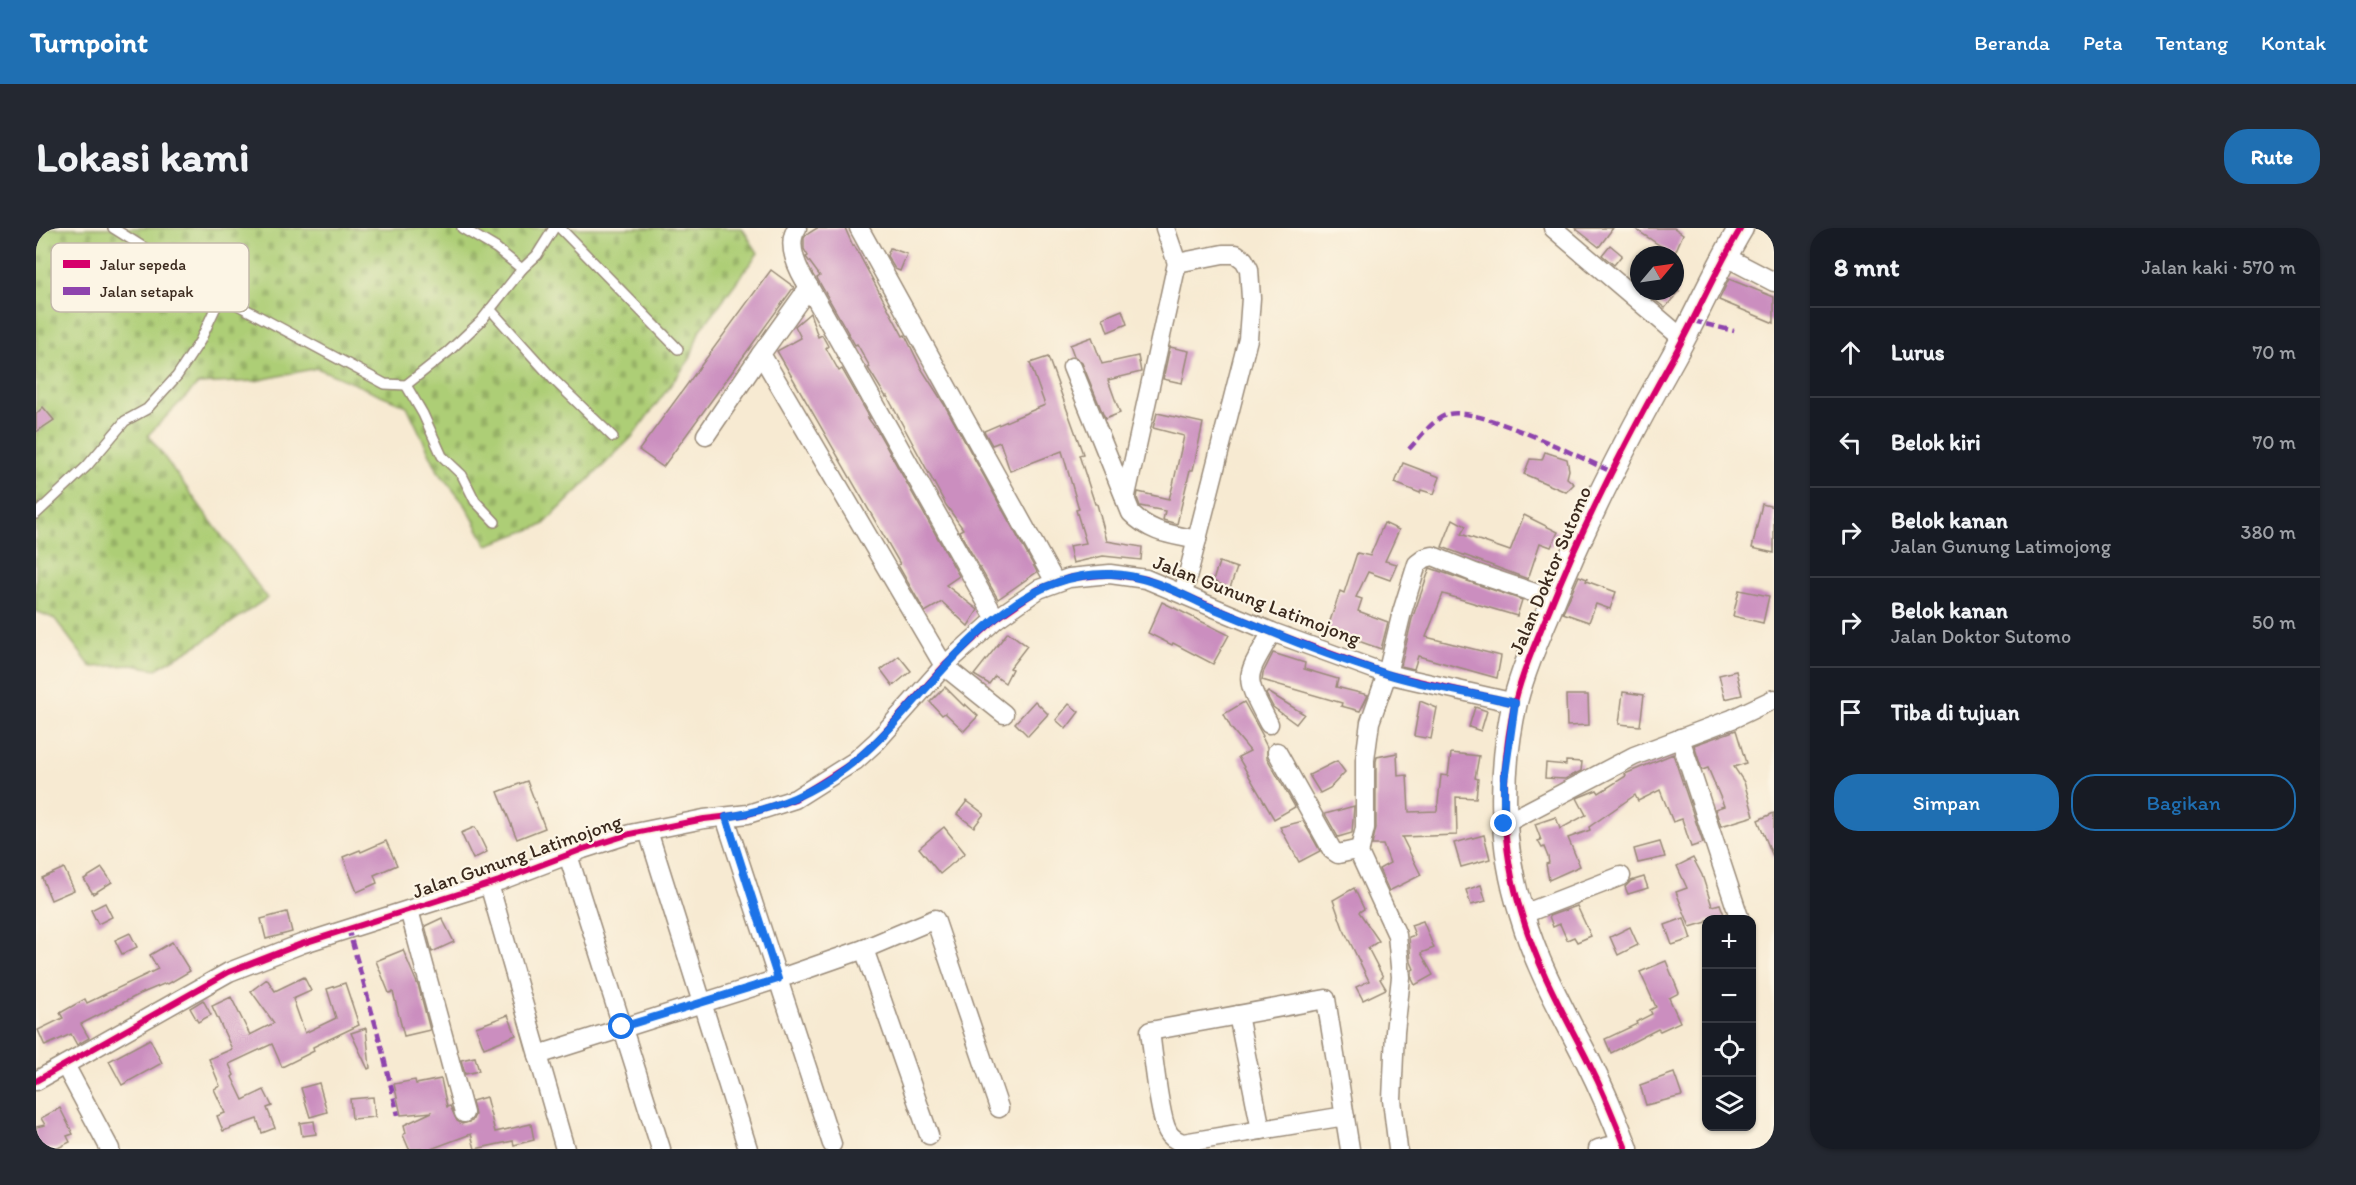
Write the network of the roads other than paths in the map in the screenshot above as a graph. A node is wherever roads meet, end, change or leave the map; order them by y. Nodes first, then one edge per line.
1 (114, 228) edge
2 (462, 228) edge
3 (554, 228) edge
4 (560, 228) edge
5 (796, 228) edge
6 (859, 228) edge
7 (1165, 228) edge
8 (1553, 228) edge
9 (1742, 228) edge
10 (138, 243) edge
11 (1724, 256) junction
12 (1177, 263) junction
13 (522, 269) junction
14 (1774, 282) edge
15 (809, 287) junction
16 (490, 309) junction
17 (249, 311) edge
18 (215, 312) edge
19 (1683, 339) junction
20 (678, 349) dead end
21 (761, 354) junction
22 (1072, 367) dead end
23 (406, 385) junction
24 (706, 435) dead end
25 (613, 436) dead end
26 (1125, 500) junction
27 (36, 514) edge
28 (495, 522) dead end
29 (1197, 540) junction
30 (1055, 582) junction
31 (1183, 594) junction
32 (1554, 599) junction
33 (996, 619) junction
34 (1272, 632) junction
35 (944, 666) junction
36 (1387, 674) junction
37 (1774, 699) edge
38 (1515, 703) junction
39 (1004, 714) dead end
40 (1269, 724) dead end
41 (1680, 738) junction
42 (1277, 752) dead end
43 (726, 817) junction
44 (1504, 824) junction
45 (648, 831) junction
46 (1360, 849) junction
47 (568, 855) junction
48 (1621, 876) dead end
49 (489, 884) junction
50 (409, 910) junction
51 (1521, 915) junction
52 (1738, 915) edge
53 (864, 948) junction
54 (778, 979) junction
55 (703, 1002) junction
56 (1238, 1015) junction
57 (622, 1027) junction
58 (538, 1055) junction
59 (65, 1065) junction
60 (36, 1081) edge
61 (999, 1108) dead end
62 (464, 1113) dead end
63 (1345, 1116) junction
64 (1261, 1130) junction
65 (929, 1135) dead end
66 (832, 1144) dead end
67 (1624, 1146) edge
68 (110, 1149) edge
69 (565, 1149) edge
70 (661, 1149) edge
71 (748, 1149) edge
72 (1350, 1149) edge
73 (1398, 1149) edge
74 (1598, 1149) edge

1 - 10 lane
2 - 13 lane
3 - 13 lane
4 - 20 lane
5 - 15 street
6 - 30 street
7 - 12 street
8 - 19 street
9 - 11 street, Jalan Doktor Sutomo
11 - 14 street
11 - 19 street, Jalan Doktor Sutomo
12 - 26 street
12 - 29 street
13 - 16 lane
15 - 21 street
15 - 33 street
16 - 23 lane
16 - 25 lane
17 - 23 lane
18 - 27 lane
19 - 32 street, Jalan Doktor Sutomo
21 - 24 street
21 - 35 street
22 - 26 street
23 - 28 lane
26 - 29 street
29 - 31 street
30 - 31 street, Jalan Gunung Latimojong
30 - 33 street, Jalan Gunung Latimojong
31 - 34 street, Jalan Gunung Latimojong
32 - 36 street
32 - 38 street, Jalan Doktor Sutomo
33 - 35 street, Jalan Gunung Latimojong
34 - 36 street, Jalan Gunung Latimojong
34 - 40 street
35 - 39 street
35 - 43 street, Jalan Gunung Latimojong
36 - 38 street, Jalan Gunung Latimojong
36 - 46 street
37 - 41 street
38 - 44 street, Jalan Doktor Sutomo
41 - 44 street
41 - 52 street
42 - 46 street
43 - 45 street, Jalan Gunung Latimojong
43 - 54 street
44 - 51 street, Jalan Doktor Sutomo
45 - 47 street, Jalan Gunung Latimojong
45 - 55 street
46 - 73 street
47 - 49 street, Jalan Gunung Latimojong
47 - 57 street
48 - 51 street
49 - 50 street, Jalan Gunung Latimojong
49 - 58 street
50 - 59 street, Jalan Gunung Latimojong
50 - 62 street
51 - 67 street, Jalan Doktor Sutomo
53 - 54 street
53 - 61 street
53 - 65 street
54 - 55 street
54 - 66 street
55 - 57 street
55 - 71 street
56 - 63 street
56 - 64 street
56 - 64 street
57 - 58 street
57 - 70 street
58 - 69 street
59 - 60 street, Jalan Gunung Latimojong
59 - 68 street
63 - 64 street
63 - 72 street
67 - 74 street

